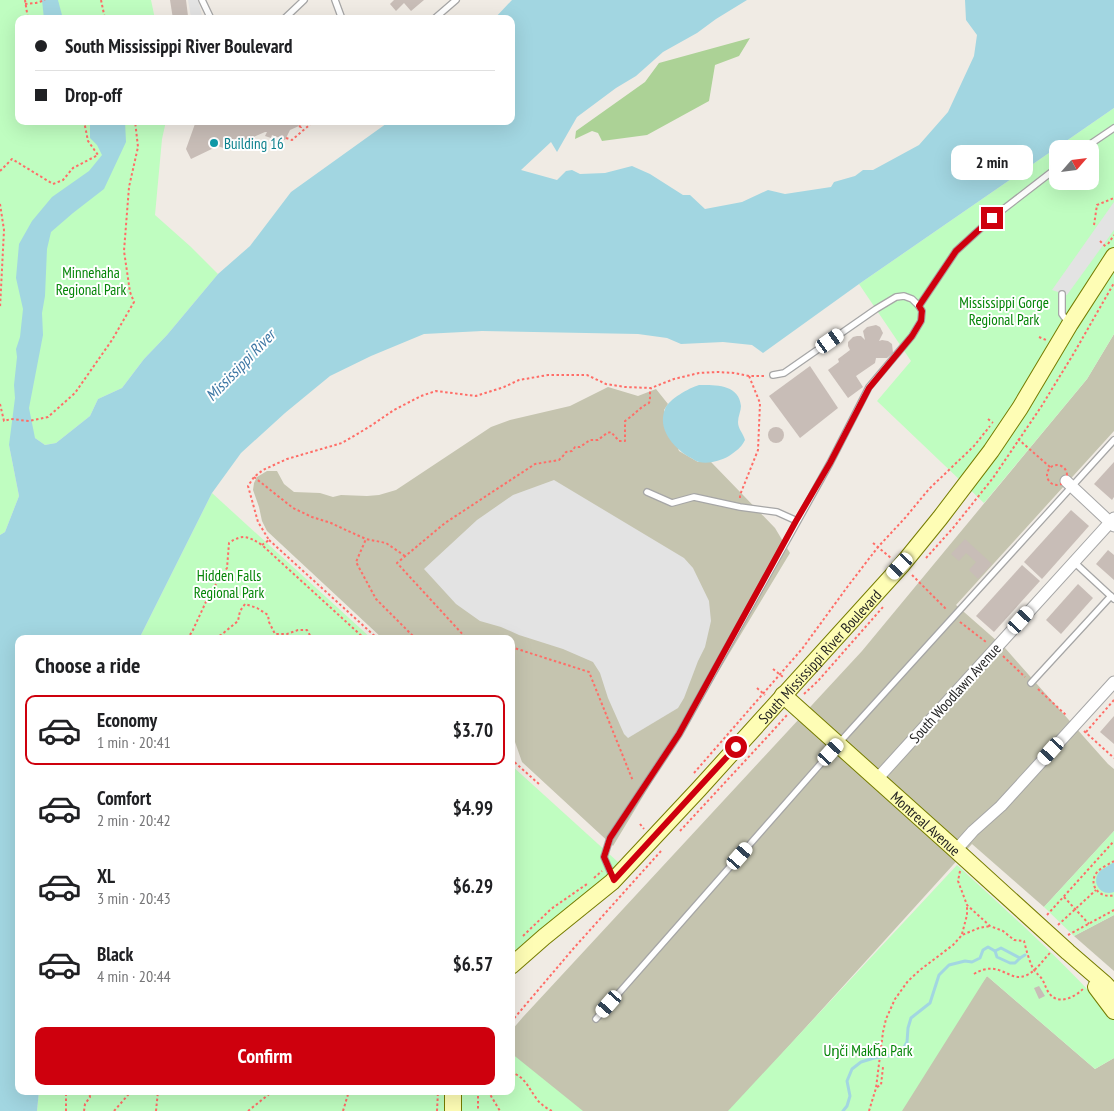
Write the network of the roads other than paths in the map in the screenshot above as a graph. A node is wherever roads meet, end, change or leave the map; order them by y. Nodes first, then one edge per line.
1 (202, 0) edge
2 (304, 0) edge
3 (336, 0) edge
4 (456, 0) edge
5 (209, 15) edge
6 (288, 15) edge
7 (341, 15) edge
8 (439, 15) edge
9 (1114, 128) edge
10 (1096, 140) edge
11 (1049, 174) edge
12 (1107, 252) edge
13 (1062, 294) dead end
14 (919, 306) junction
15 (1070, 324) junction
16 (773, 375) road end
17 (1114, 440) edge
18 (1069, 484) junction
19 (647, 492) dead end
20 (796, 521) junction
21 (1113, 522) edge
22 (1074, 562) junction
23 (1112, 597) edge
24 (1114, 682) edge
25 (1031, 683) road end
26 (784, 695) junction
27 (838, 744) junction
28 (877, 779) junction
29 (956, 850) junction
30 (614, 880) junction
31 (1068, 952) junction
32 (515, 963) edge
33 (1114, 994) edge
34 (1114, 1011) edge
35 (596, 1019) dead end
36 (453, 1095) edge
37 (453, 1111) edge

1 - 5 lane
2 - 6 lane
3 - 7 lane
4 - 8 lane
9 - 10 lane
11 - 14 lane
12 - 15 street, South Mississippi River Boulevard
13 - 15 lane
14 - 16 lane
14 - 20 lane
15 - 26 street, South Mississippi River Boulevard
17 - 18 lane
18 - 21 street
18 - 27 lane
19 - 20 lane
20 - 30 lane
21 - 22 street, South Woodlawn Avenue
22 - 23 lane
22 - 28 street, South Woodlawn Avenue
23 - 25 lane
24 - 29 street
26 - 27 street, Montreal Avenue
26 - 30 street, South Mississippi River Boulevard
27 - 28 street, Montreal Avenue
27 - 35 lane
28 - 29 street, Montreal Avenue
29 - 31 street, Montreal Avenue
30 - 32 street, South Mississippi River Boulevard
31 - 33 street, Montreal Avenue
31 - 34 street, Montreal Avenue
36 - 37 street

